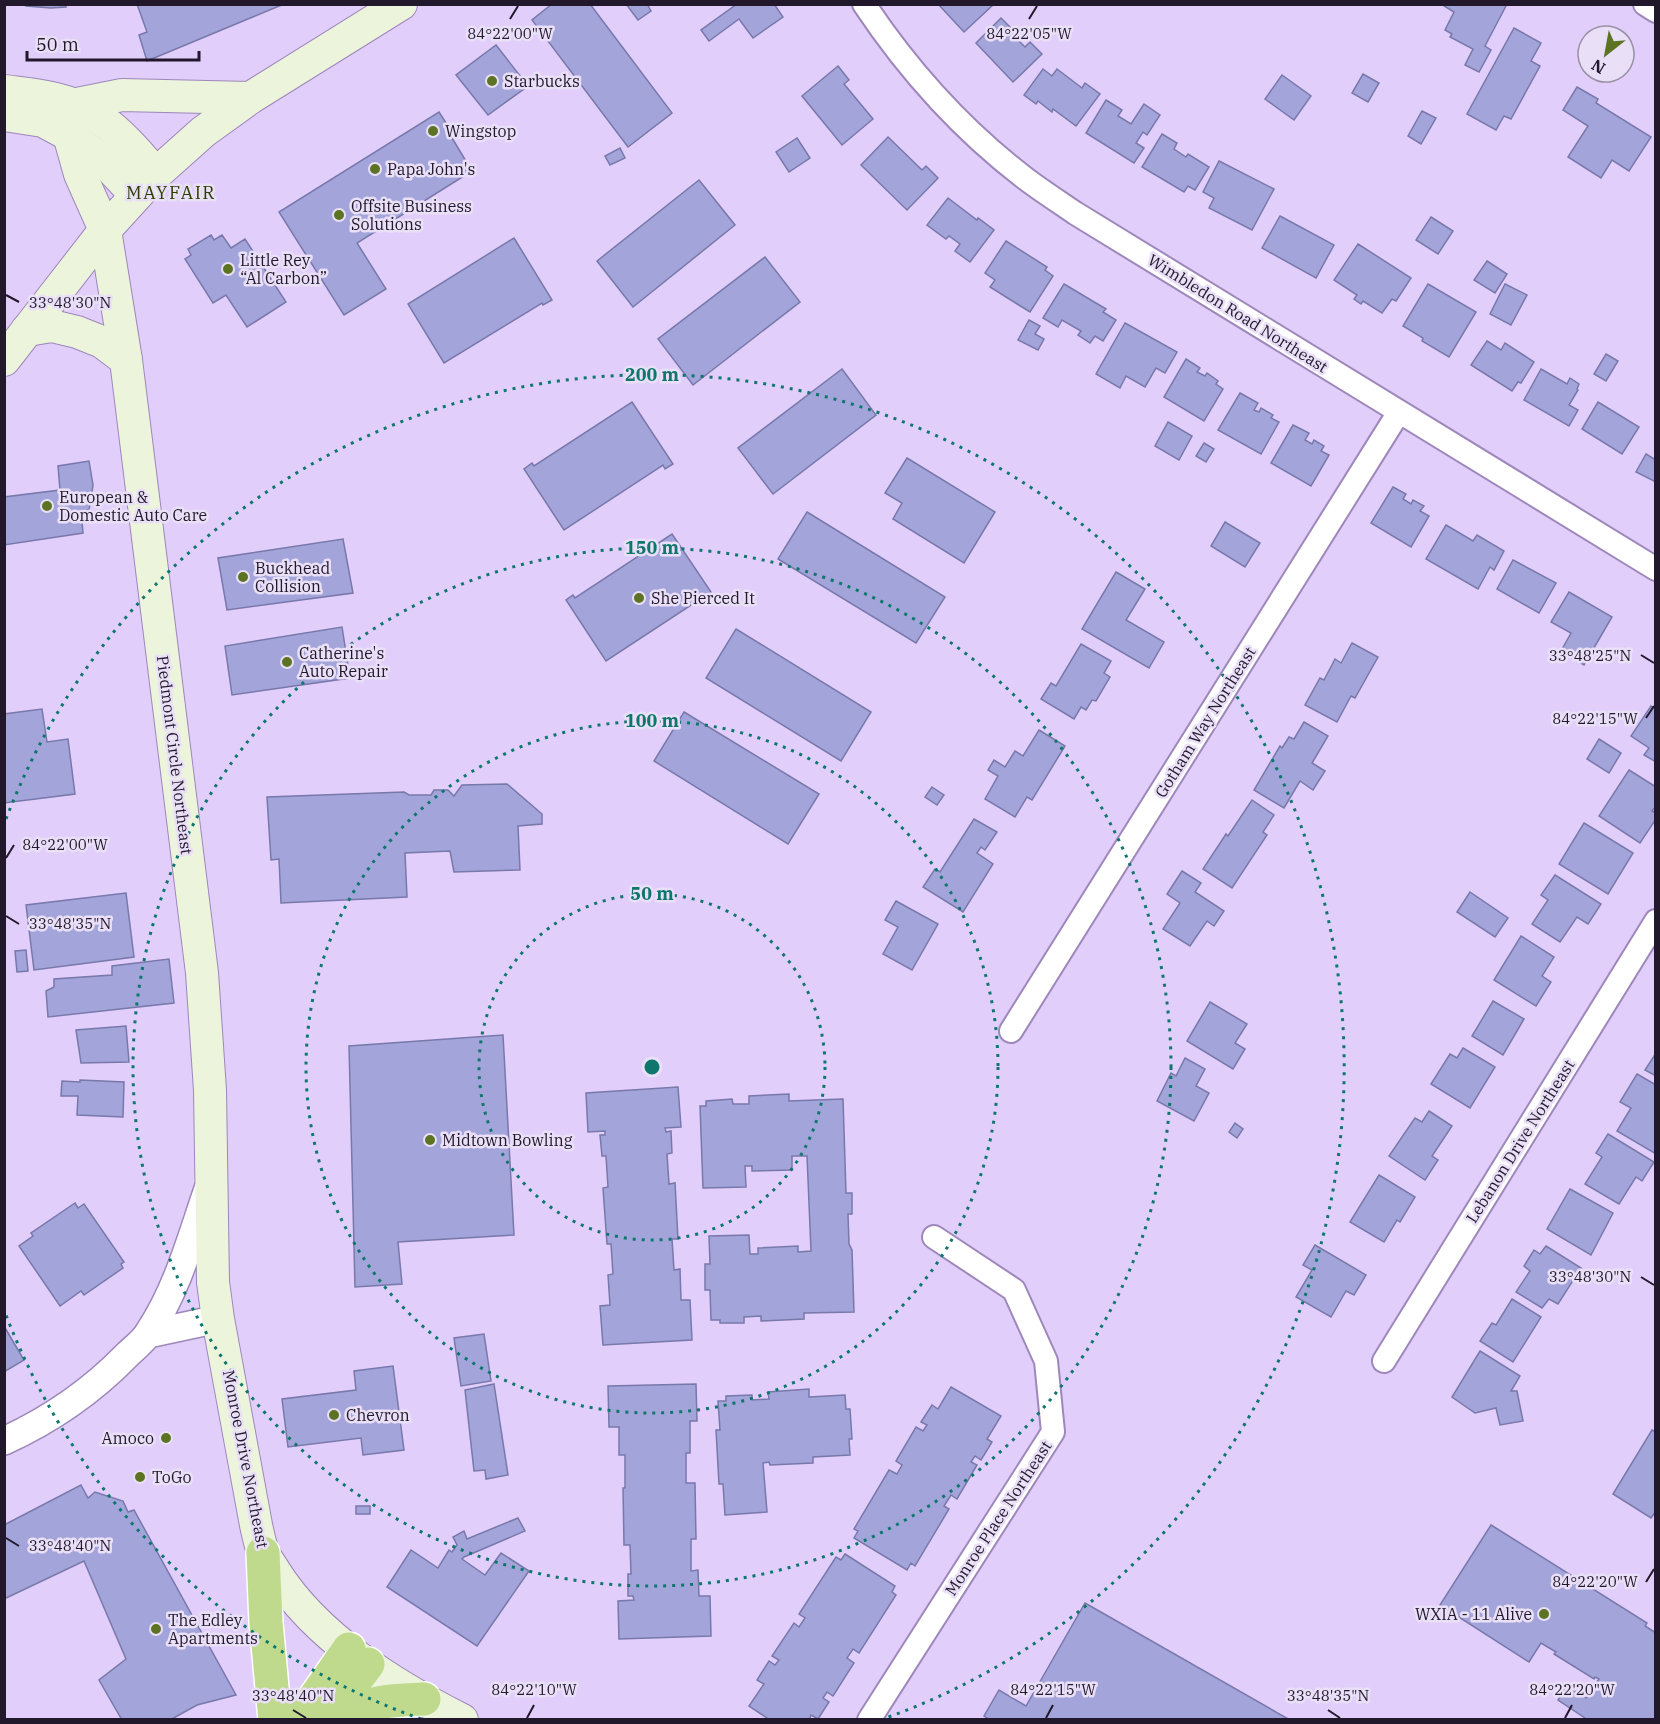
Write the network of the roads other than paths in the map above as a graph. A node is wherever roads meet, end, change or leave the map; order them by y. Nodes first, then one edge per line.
1 (400, 4) edge
2 (864, 4) edge
3 (1645, 4) edge
4 (1656, 11) edge
5 (4, 91) edge
6 (250, 98) junction
7 (4, 115) edge
8 (70, 120) junction
9 (146, 184) junction
10 (105, 230) junction
11 (27, 330) junction
12 (4, 360) edge
13 (126, 360) junction
14 (1399, 412) junction
15 (1656, 569) edge
16 (1656, 921) edge
17 (1011, 1031) dead end
18 (212, 1178) junction
19 (934, 1237) dead end
20 (213, 1282) junction
21 (166, 1301) junction
22 (218, 1319) junction
23 (148, 1334) junction
24 (1383, 1361) dead end
25 (4, 1441) edge
26 (263, 1553) junction
27 (358, 1656) junction
28 (423, 1699) junction
29 (276, 1719) edge
30 (299, 1719) edge
31 (331, 1719) edge
32 (462, 1719) edge
33 (869, 1719) edge

1 - 6 main road
2 - 14 street, Wimbledon Road Northeast
3 - 4 street
5 - 8 main road
6 - 8 main road
6 - 9 main road
7 - 8 main road
8 - 9 main road
8 - 10 main road, Piedmont Circle Northeast
9 - 10 main road
10 - 11 main road
10 - 13 main road, Piedmont Circle Northeast
11 - 12 main road
11 - 13 main road
13 - 18 main road, Piedmont Circle Northeast
14 - 15 street, Wimbledon Road Northeast
14 - 17 street, Gotham Way Northeast
16 - 24 street, Lebanon Drive Northeast
18 - 20 main road, Piedmont Circle Northeast
18 - 21 street
19 - 33 street, Monroe Place Northeast
20 - 21 street
20 - 22 main road, Piedmont Circle Northeast
21 - 23 street
22 - 23 street
22 - 26 main road, Monroe Drive Northeast
23 - 25 street
26 - 27 main road, Monroe Drive Northeast
26 - 29 highway
27 - 28 main road, Monroe Drive Northeast
27 - 30 highway
27 - 31 highway
28 - 31 highway
28 - 32 main road, Monroe Drive Northeast

